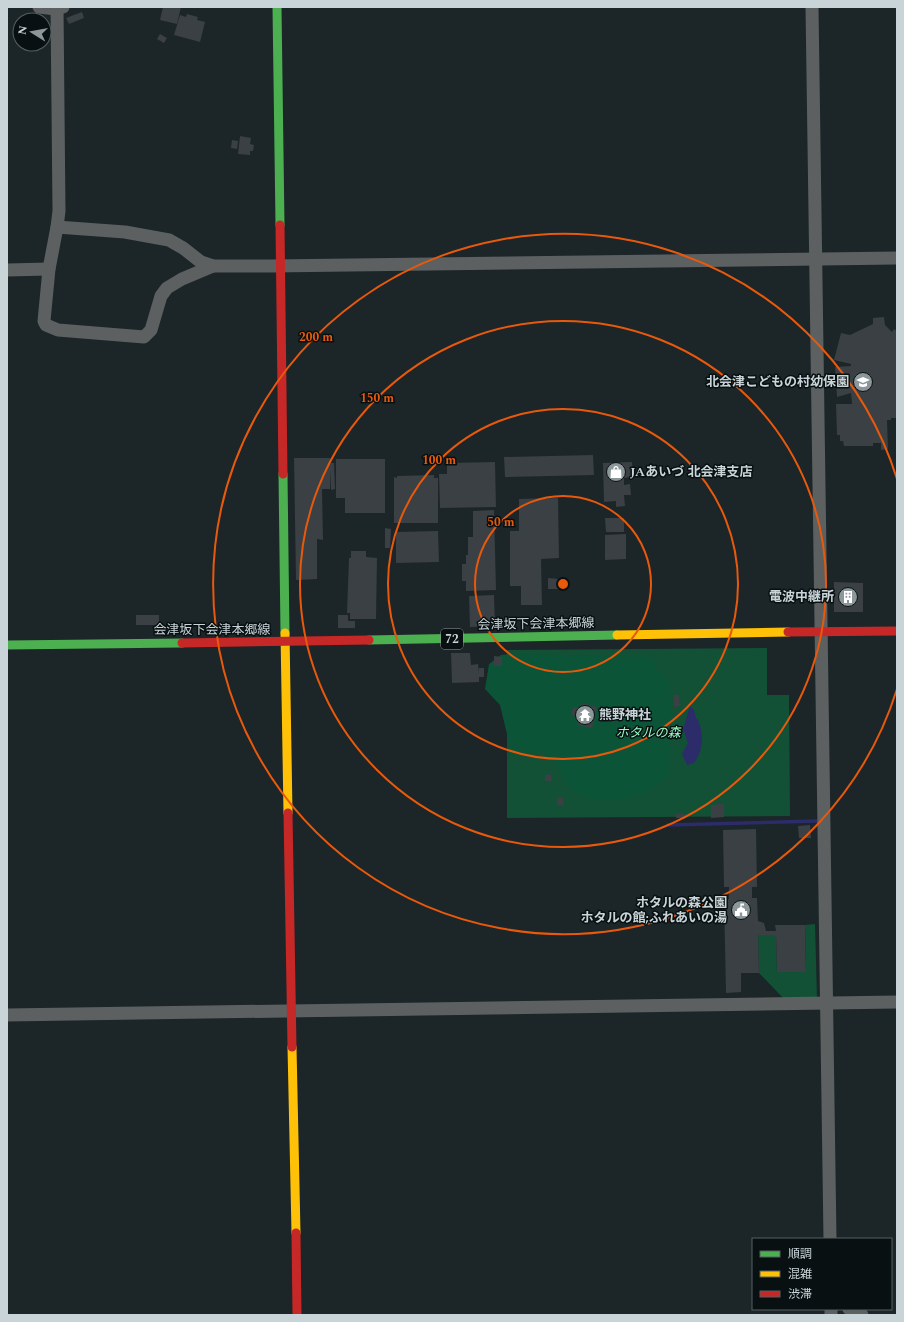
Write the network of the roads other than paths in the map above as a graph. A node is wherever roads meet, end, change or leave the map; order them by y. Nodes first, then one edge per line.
1 (39, 7) edge
2 (277, 7) edge
3 (812, 7) edge
4 (59, 8) edge
5 (57, 227) junction
6 (897, 258) edge
7 (816, 259) junction
8 (213, 266) junction
9 (281, 266) junction
10 (49, 269) junction
11 (7, 270) edge
12 (821, 631) junction
13 (897, 631) edge
14 (285, 642) junction
15 (7, 645) edge
16 (897, 1002) edge
17 (827, 1003) junction
18 (292, 1011) junction
19 (7, 1015) edge
20 (830, 1238) edge
21 (851, 1310) edge
22 (298, 1315) edge
23 (862, 1315) edge

1 - 4 street
2 - 9 street
3 - 7 street
4 - 5 street
5 - 8 street
5 - 10 street
6 - 7 street
7 - 9 street
7 - 12 street
8 - 9 street
8 - 10 street
9 - 14 street
10 - 11 street
12 - 13 street, 会津坂下会津本郷線 / 72
12 - 14 street, 会津坂下会津本郷線 / 72
12 - 17 street
14 - 15 street, 会津坂下会津本郷線 / 72
14 - 18 street
16 - 17 street
17 - 18 street
17 - 20 street
18 - 19 street
18 - 22 street
21 - 23 street

